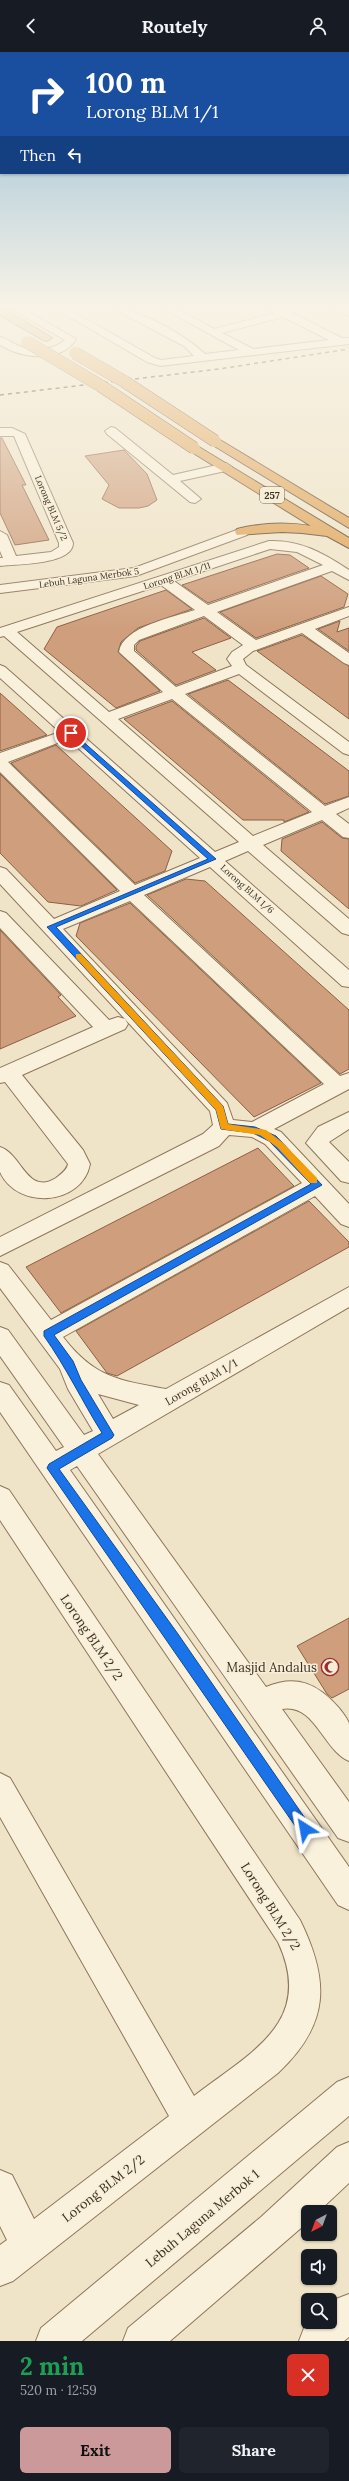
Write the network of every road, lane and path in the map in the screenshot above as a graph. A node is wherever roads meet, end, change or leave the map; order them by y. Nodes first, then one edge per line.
1 (145, 415) edge
2 (175, 415) edge
3 (111, 431) dead end
4 (0, 432) edge
5 (226, 467) junction
6 (170, 479) junction
7 (250, 482) junction
8 (195, 499) dead end
9 (349, 524) edge
10 (242, 532) junction
11 (0, 535) edge
12 (346, 541) edge
13 (5, 562) edge
14 (334, 566) junction
15 (349, 576) edge
16 (164, 580) junction
17 (0, 589) edge
18 (205, 610) junction
19 (349, 611) edge
20 (303, 627) junction
21 (4, 632) edge
22 (254, 646) junction
23 (349, 660) edge
24 (241, 668) junction
25 (0, 670) edge
26 (174, 693) junction
27 (107, 718) junction
28 (71, 733) junction
29 (349, 750) edge
30 (0, 759) edge
31 (0, 763) edge
32 (349, 802) edge
33 (324, 812) junction
34 (349, 833) edge
35 (250, 843) junction
36 (213, 859) junction
37 (0, 874) edge
38 (132, 893) junction
39 (0, 917) edge
40 (51, 927) junction
41 (349, 929) edge
42 (349, 982) edge
43 (134, 1017) junction
44 (106, 1029) junction
45 (4, 1074) edge
46 (344, 1083) edge
47 (349, 1120) edge
48 (224, 1127) junction
49 (255, 1130) junction
50 (0, 1155) edge
51 (349, 1175) edge
52 (317, 1185) junction
53 (349, 1218) edge
54 (0, 1247) edge
55 (0, 1271) edge
56 (349, 1296) edge
57 (47, 1334) junction
58 (0, 1337) edge
59 (70, 1364) junction
60 (0, 1392) edge
61 (169, 1400) junction
62 (109, 1435) junction
63 (81, 1451) junction
64 (52, 1468) junction
65 (0, 1498) edge
66 (261, 1703) junction
67 (349, 1746) edge
68 (0, 1788) edge
69 (349, 1827) edge
70 (349, 1894) edge
71 (349, 2094) edge
72 (190, 2121) junction
73 (349, 2159) edge
74 (0, 2188) edge
75 (28, 2246) junction
76 (0, 2268) edge
77 (349, 2312) edge
78 (319, 2340) edge
79 (54, 2341) edge
80 (141, 2341) edge

1 - 5 highway, 257, bridge
2 - 9 highway, 257, bridge
3 - 6 street
4 - 13 street, Lorong BLM 5/2
5 - 6 street
5 - 7 highway, 257
6 - 8 street
7 - 10 highway
7 - 12 highway, 257
10 - 12 highway
10 - 17 street, Lebuh Laguna Merbok 5
11 - 13 street
14 - 15 street, Lorong BLM 1/11
14 - 16 street, Lorong BLM 1/11
14 - 18 street
16 - 18 street
16 - 21 street, Lorong BLM 1/11
18 - 22 street
18 - 26 street
19 - 20 street
20 - 22 street
20 - 23 street
21 - 27 street
22 - 24 street
24 - 26 street
24 - 29 street
25 - 28 street, Lorong BLM 1/6
26 - 27 street
26 - 33 street
27 - 35 street
28 - 30 street
28 - 36 street, Lorong BLM 1/6
31 - 38 street
32 - 33 street
33 - 34 street
33 - 35 street
35 - 36 street
35 - 41 street
36 - 38 street
36 - 42 street, Lorong BLM 1/6
37 - 40 street
38 - 40 street
38 - 46 street
39 - 44 street
40 - 43 street
43 - 44 street
43 - 48 street
44 - 45 street
45 - 50 street
46 - 49 street
47 - 51 street
48 - 49 street
48 - 54 street
49 - 52 street
52 - 53 street
52 - 57 street
55 - 57 street
56 - 61 street, Lorong BLM 1/1
57 - 59 street
58 - 63 street
59 - 61 street
59 - 62 street
60 - 64 street
61 - 62 street, Lorong BLM 1/1
62 - 63 street, Lorong BLM 1/1
63 - 64 street, Lorong BLM 1/1
63 - 66 street
64 - 70 street
65 - 72 street, Lorong BLM 2/2
66 - 67 street
66 - 69 street
68 - 72 street
71 - 79 street, Lebuh Laguna Merbok 1
72 - 75 street, Lorong BLM 2/2
73 - 80 street
74 - 75 street
75 - 76 street, Lorong BLM 2/2
77 - 78 street

